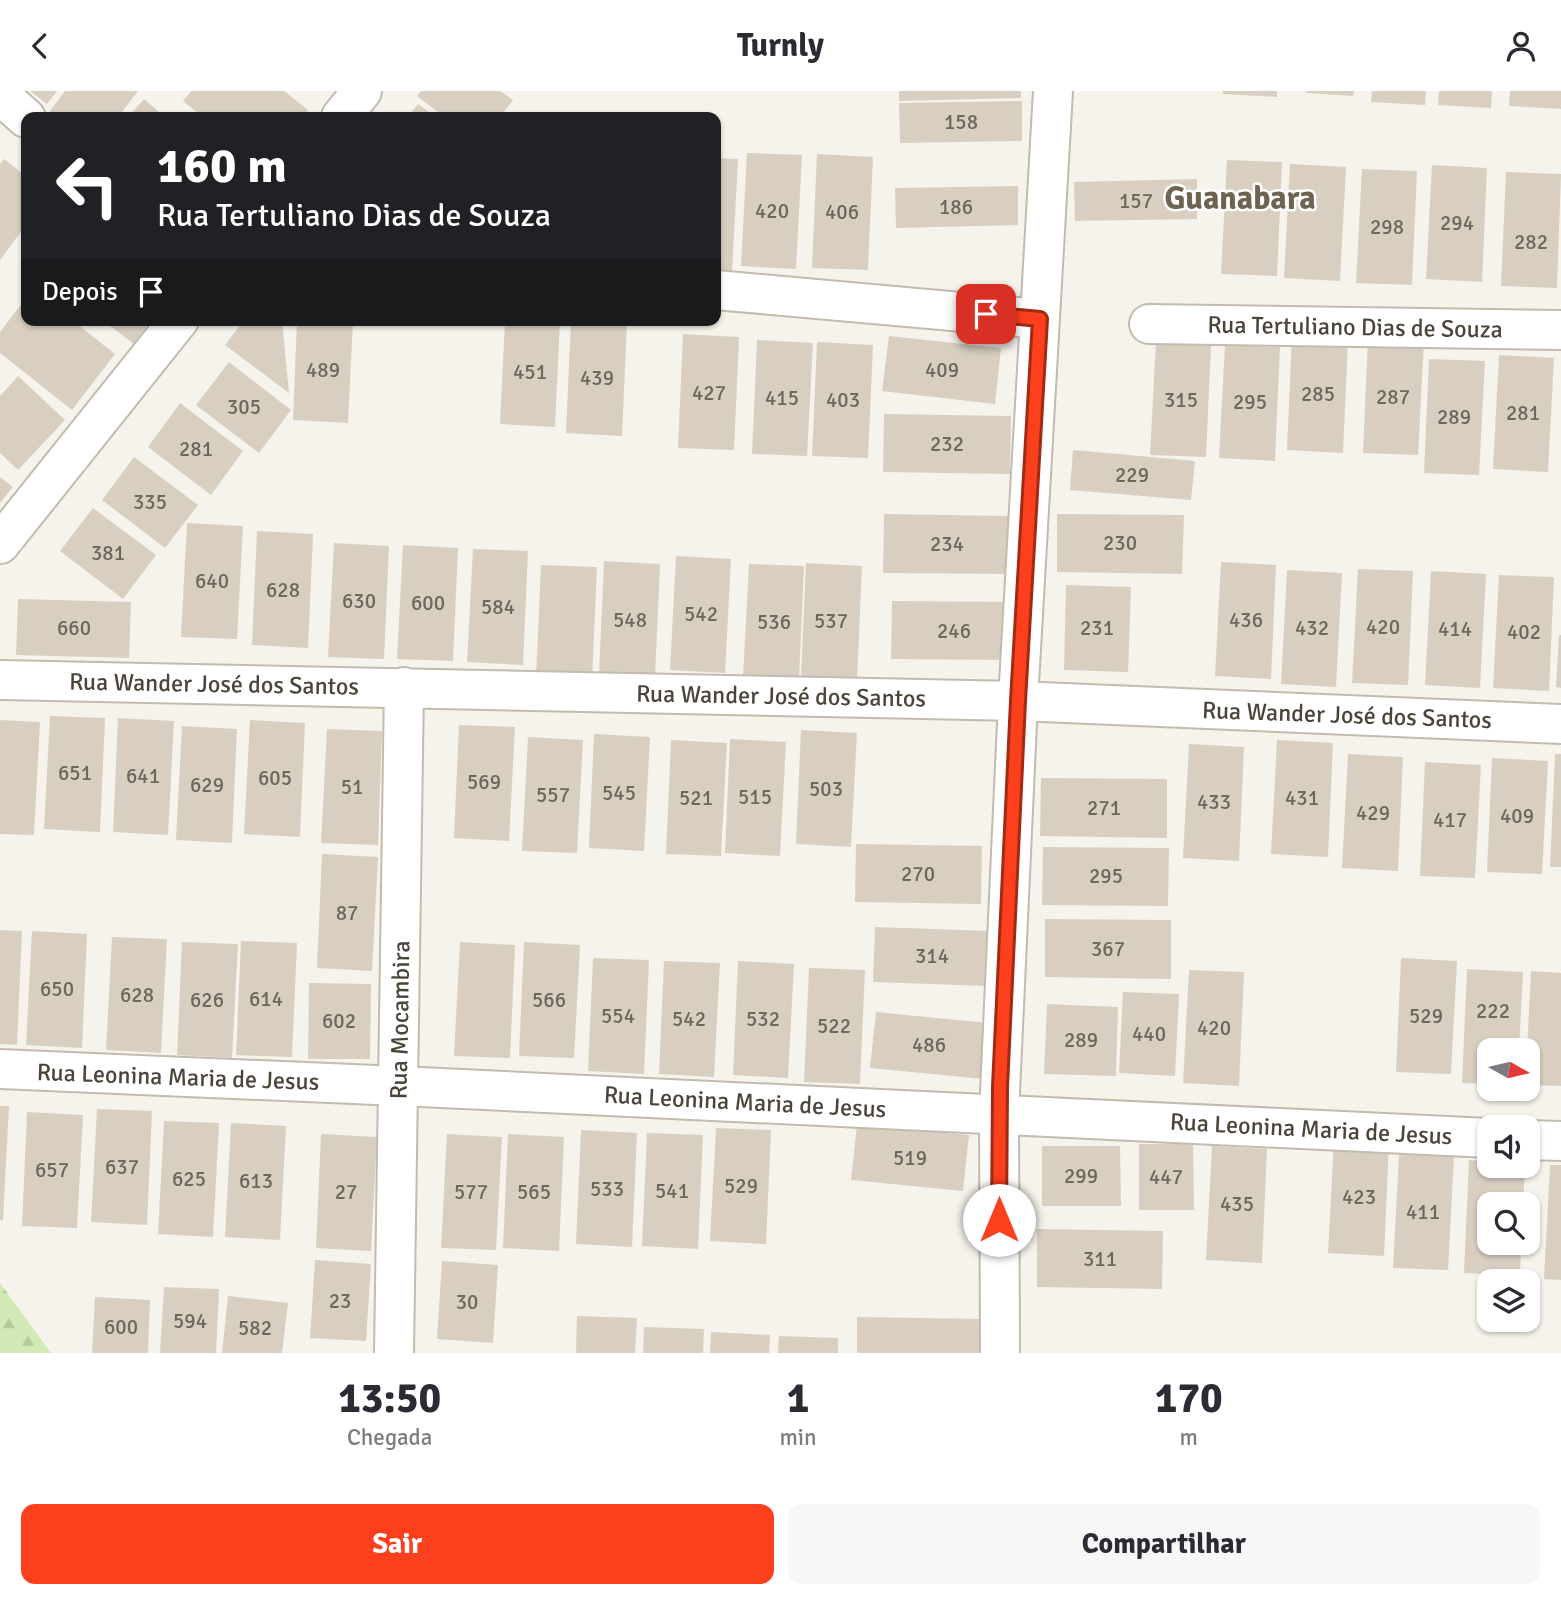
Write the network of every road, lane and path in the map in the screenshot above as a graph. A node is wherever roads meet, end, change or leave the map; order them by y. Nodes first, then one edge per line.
1 (362, 91) edge
2 (1053, 91) edge
3 (0, 95) edge
4 (345, 112) edge
5 (21, 114) edge
6 (721, 290) edge
7 (1040, 319) junction
8 (1149, 324) dead end
9 (174, 326) edge
10 (1561, 330) edge
11 (0, 544) edge
12 (0, 680) edge
13 (404, 688) junction
14 (1018, 701) junction
15 (1561, 725) edge
16 (0, 1069) edge
17 (399, 1086) junction
18 (999, 1115) junction
19 (1477, 1137) edge
20 (1540, 1140) edge
21 (1561, 1141) edge
22 (394, 1353) edge
23 (1000, 1353) edge

1 - 4 street
2 - 7 street
3 - 5 street
6 - 7 street
7 - 14 street
8 - 10 street, Rua Tertuliano Dias de Souza
9 - 11 street
12 - 13 street, Rua Wander José dos Santos
13 - 14 street, Rua Wander José dos Santos
13 - 17 street, Rua Mocambira
14 - 15 street, Rua Wander José dos Santos
14 - 18 street
16 - 17 street, Rua Leonina Maria de Jesus
17 - 18 street, Rua Leonina Maria de Jesus
17 - 22 street, Rua Mocambira
18 - 19 street, Rua Leonina Maria de Jesus
18 - 23 street
20 - 21 street

